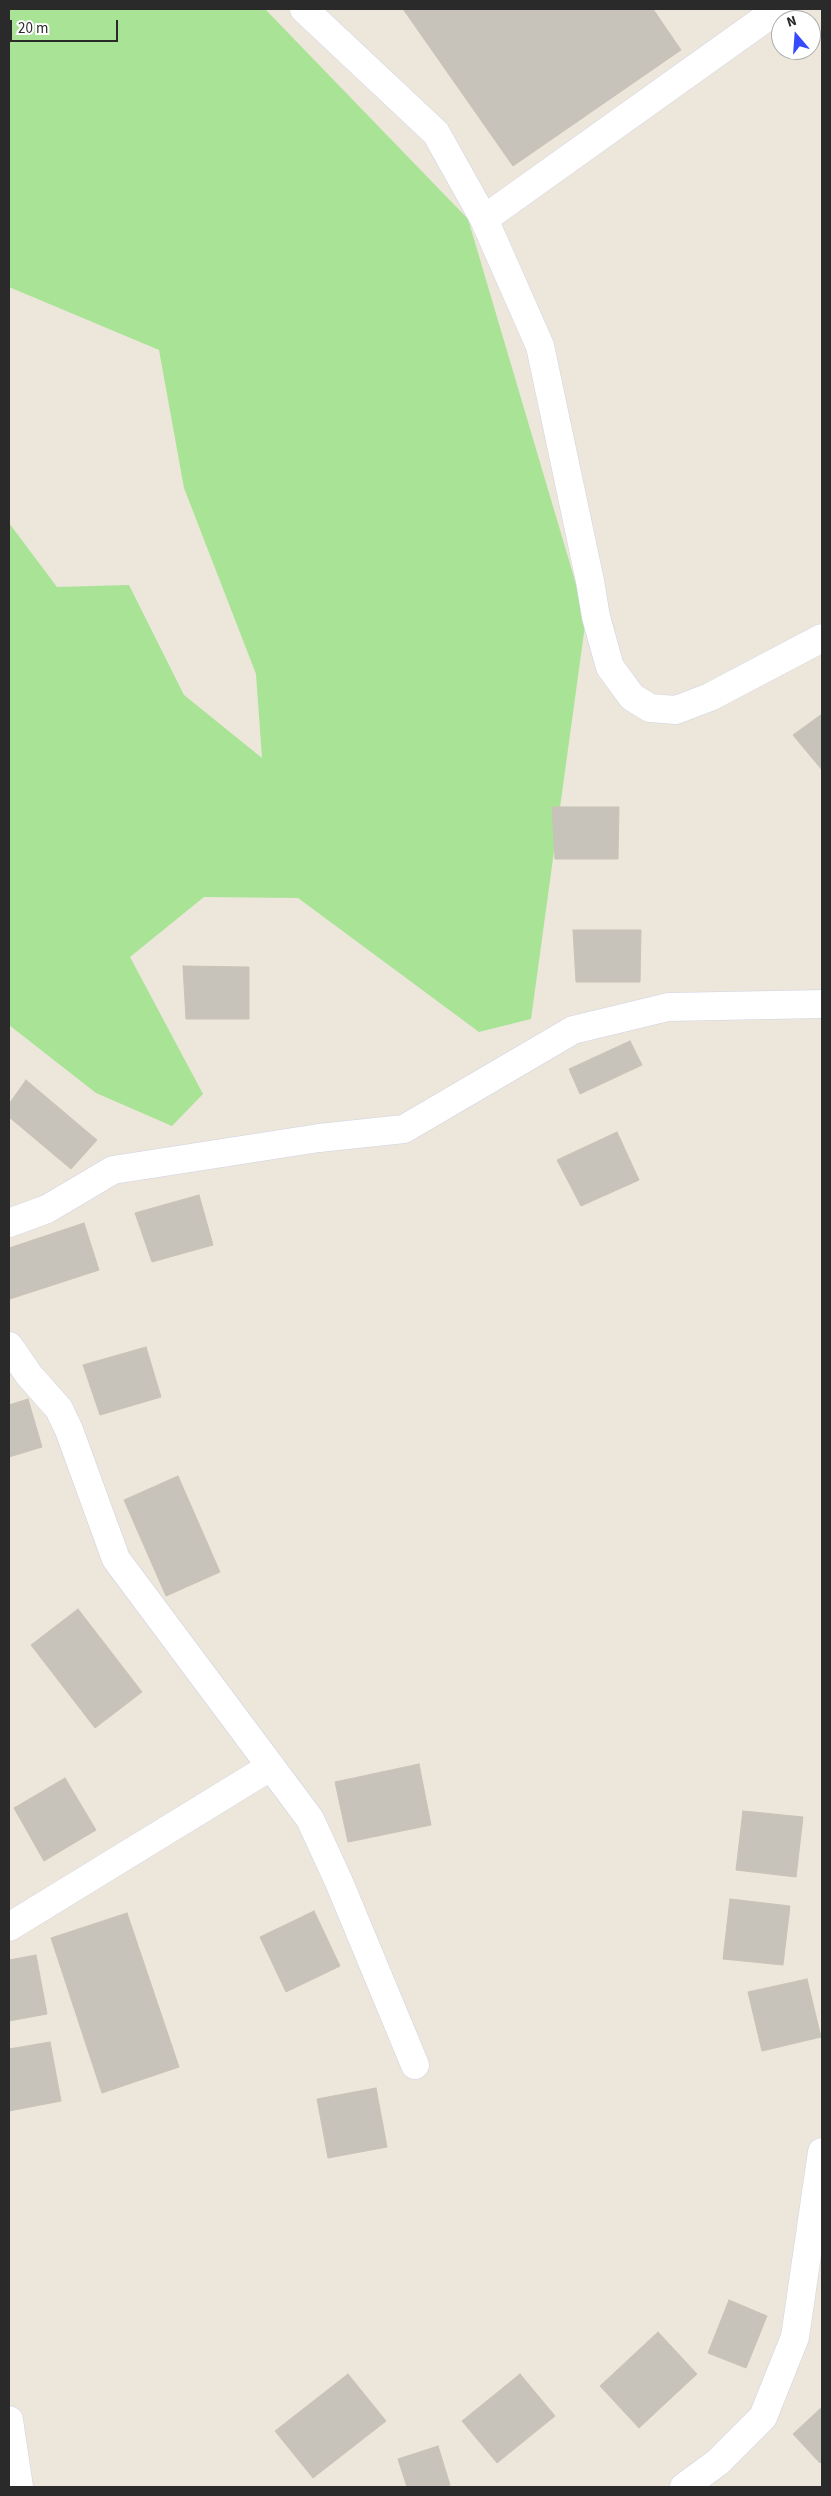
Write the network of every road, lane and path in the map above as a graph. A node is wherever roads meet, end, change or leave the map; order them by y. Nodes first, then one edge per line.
1 (304, 9) edge
2 (778, 9) edge
3 (484, 219) junction
4 (822, 638) edge
5 (822, 1004) edge
6 (9, 1223) edge
7 (9, 1346) edge
8 (270, 1767) junction
9 (9, 1927) edge
10 (415, 2064) dead end
11 (822, 2152) edge
12 (9, 2420) edge
13 (19, 2487) edge
14 (684, 2487) edge

1 - 3 street
2 - 3 street
3 - 4 street
5 - 6 street
7 - 8 street
8 - 9 street
8 - 10 street
11 - 14 street
12 - 13 street

